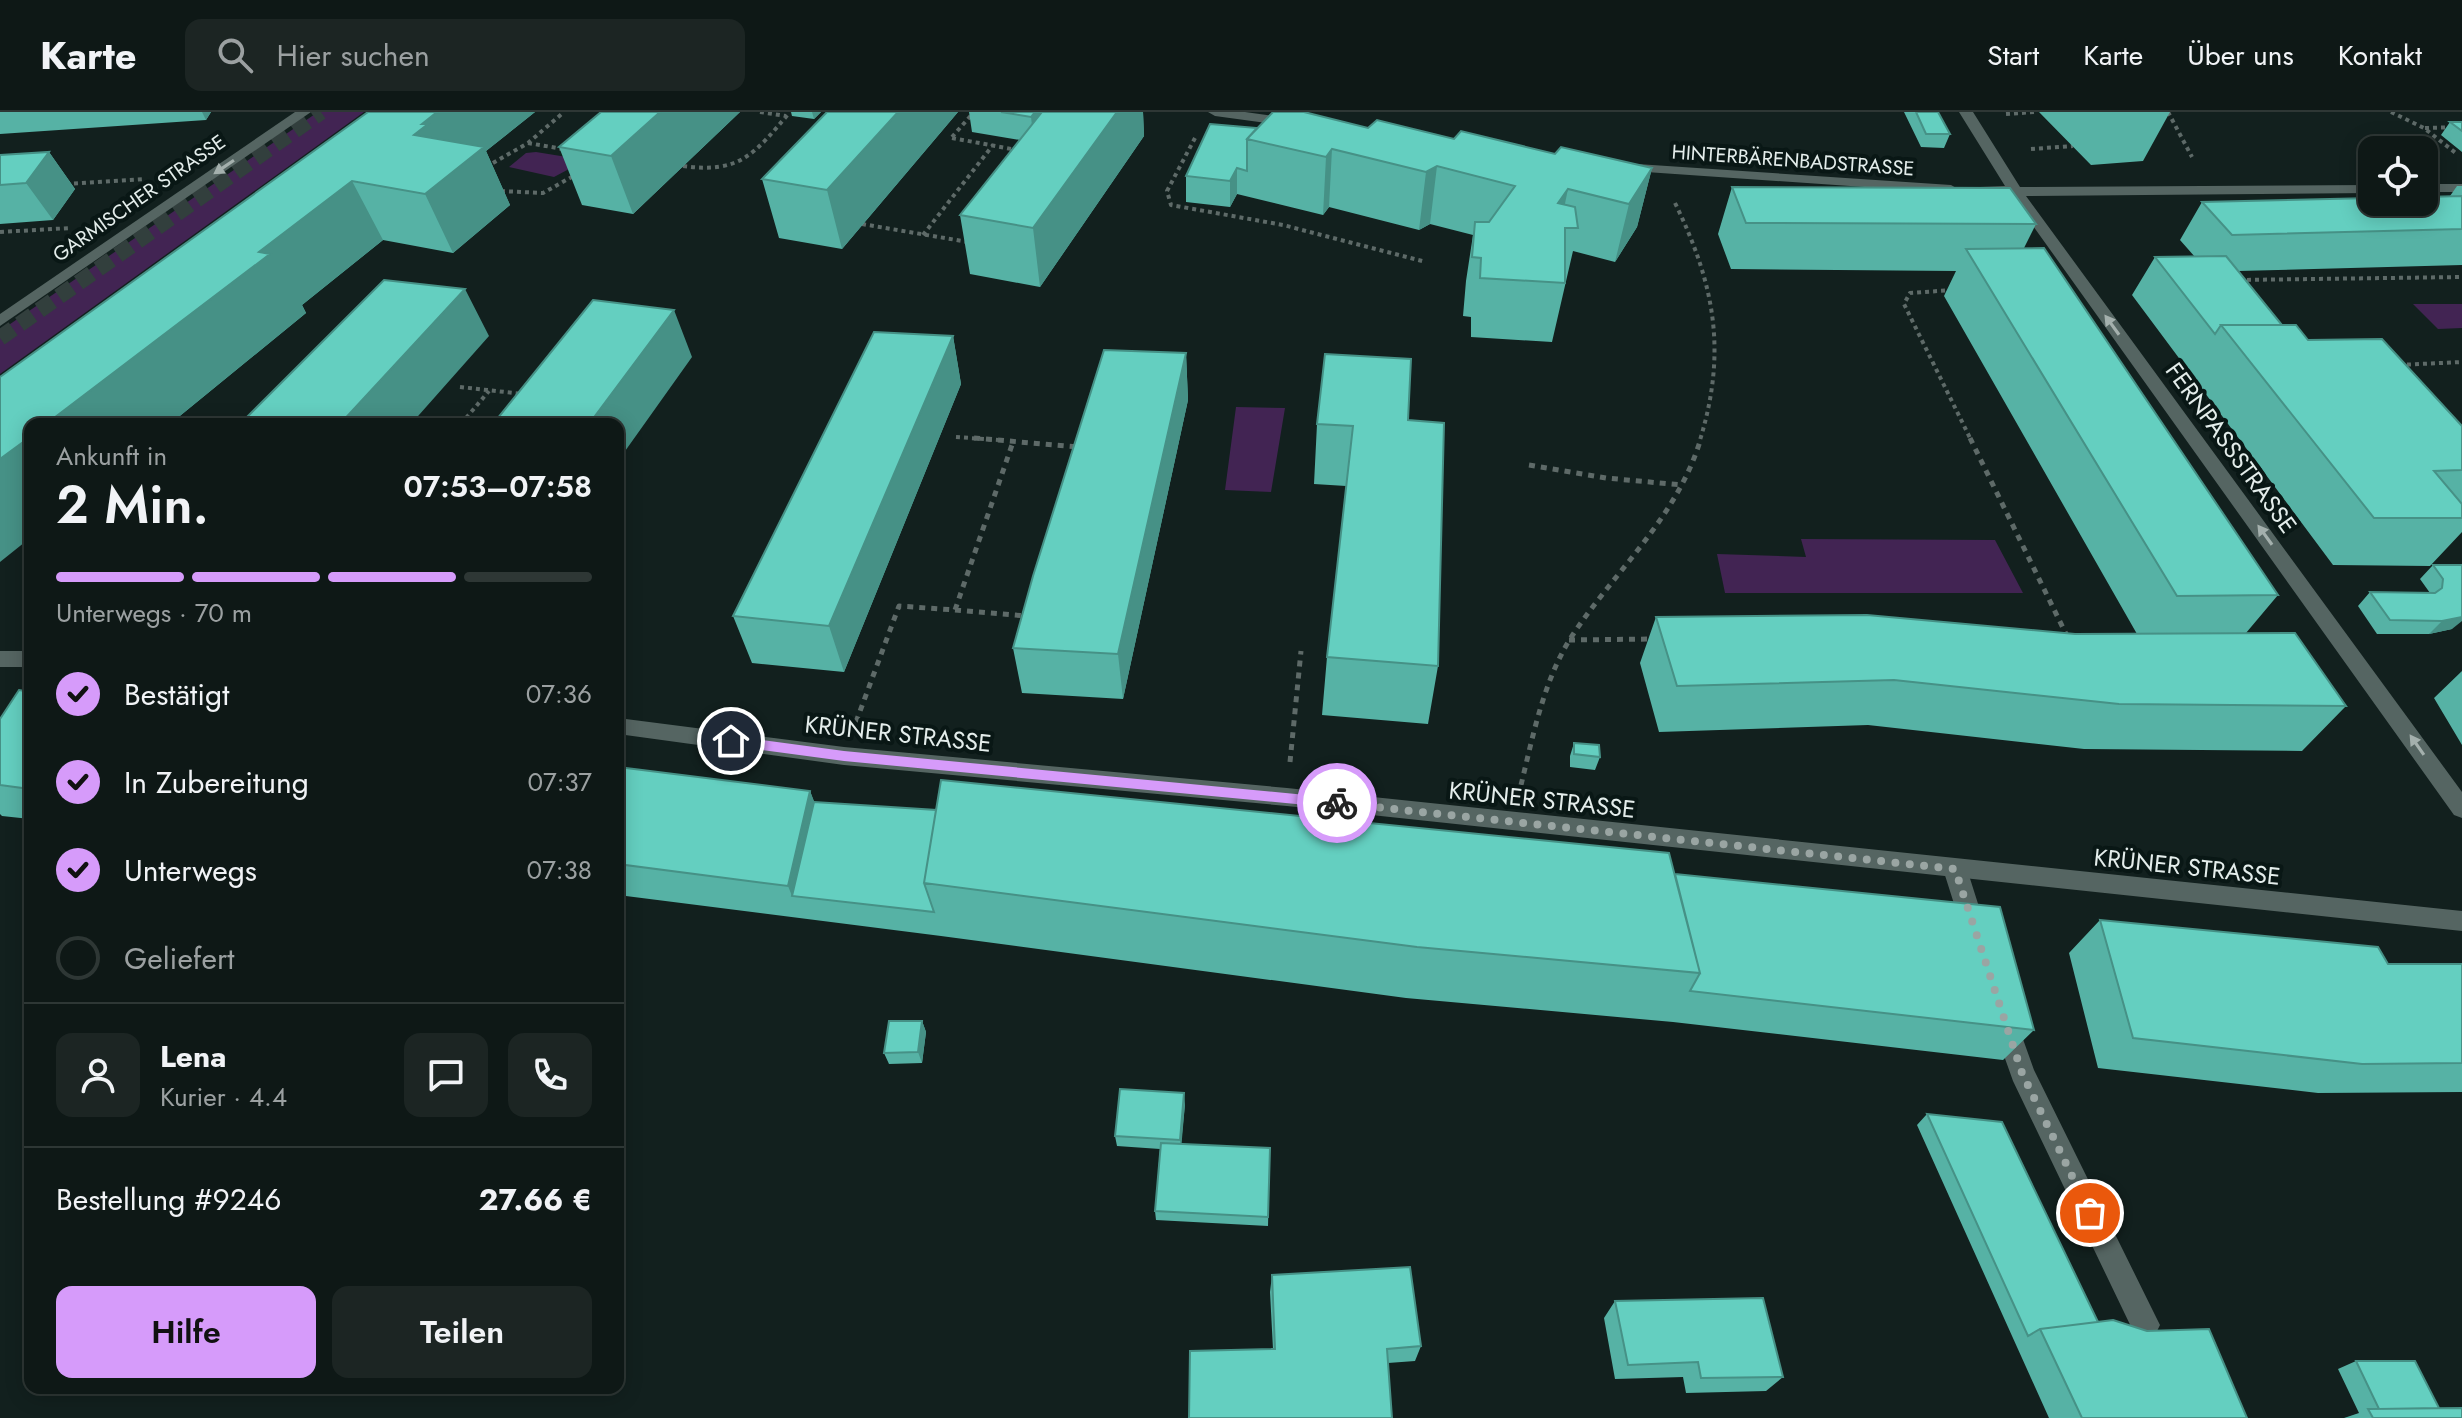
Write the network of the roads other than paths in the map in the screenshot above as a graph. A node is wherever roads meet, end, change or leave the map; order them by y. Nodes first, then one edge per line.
1 (304, 112) edge
2 (1215, 112) edge
3 (1966, 112) edge
4 (1317, 126) edge
5 (1611, 166) edge
6 (2438, 188) edge
7 (2462, 188) edge
8 (2358, 189) edge
9 (2015, 191) junction
10 (0, 321) edge
11 (0, 659) edge
12 (24, 659) edge
13 (624, 727) edge
14 (2462, 809) edge
15 (1955, 869) junction
16 (2462, 921) edge
17 (1984, 957) edge
18 (1998, 1000) edge
19 (2145, 1325) dead end

1 -> 10 street, GARMISCHER STRASSE
2 - 4 street
3 - 9 street, FERNPASSSTRASSE
5 - 9 street, HINTERBÄRENBADSTRASSE
6 - 7 street
8 - 9 street, HINTERBÄRENBADSTRASSE
14 -> 9 street, FERNPASSSTRASSE
11 - 12 street
13 - 15 street, KRÜNER STRASSE
15 - 16 street, KRÜNER STRASSE
15 - 17 street
18 - 19 street

